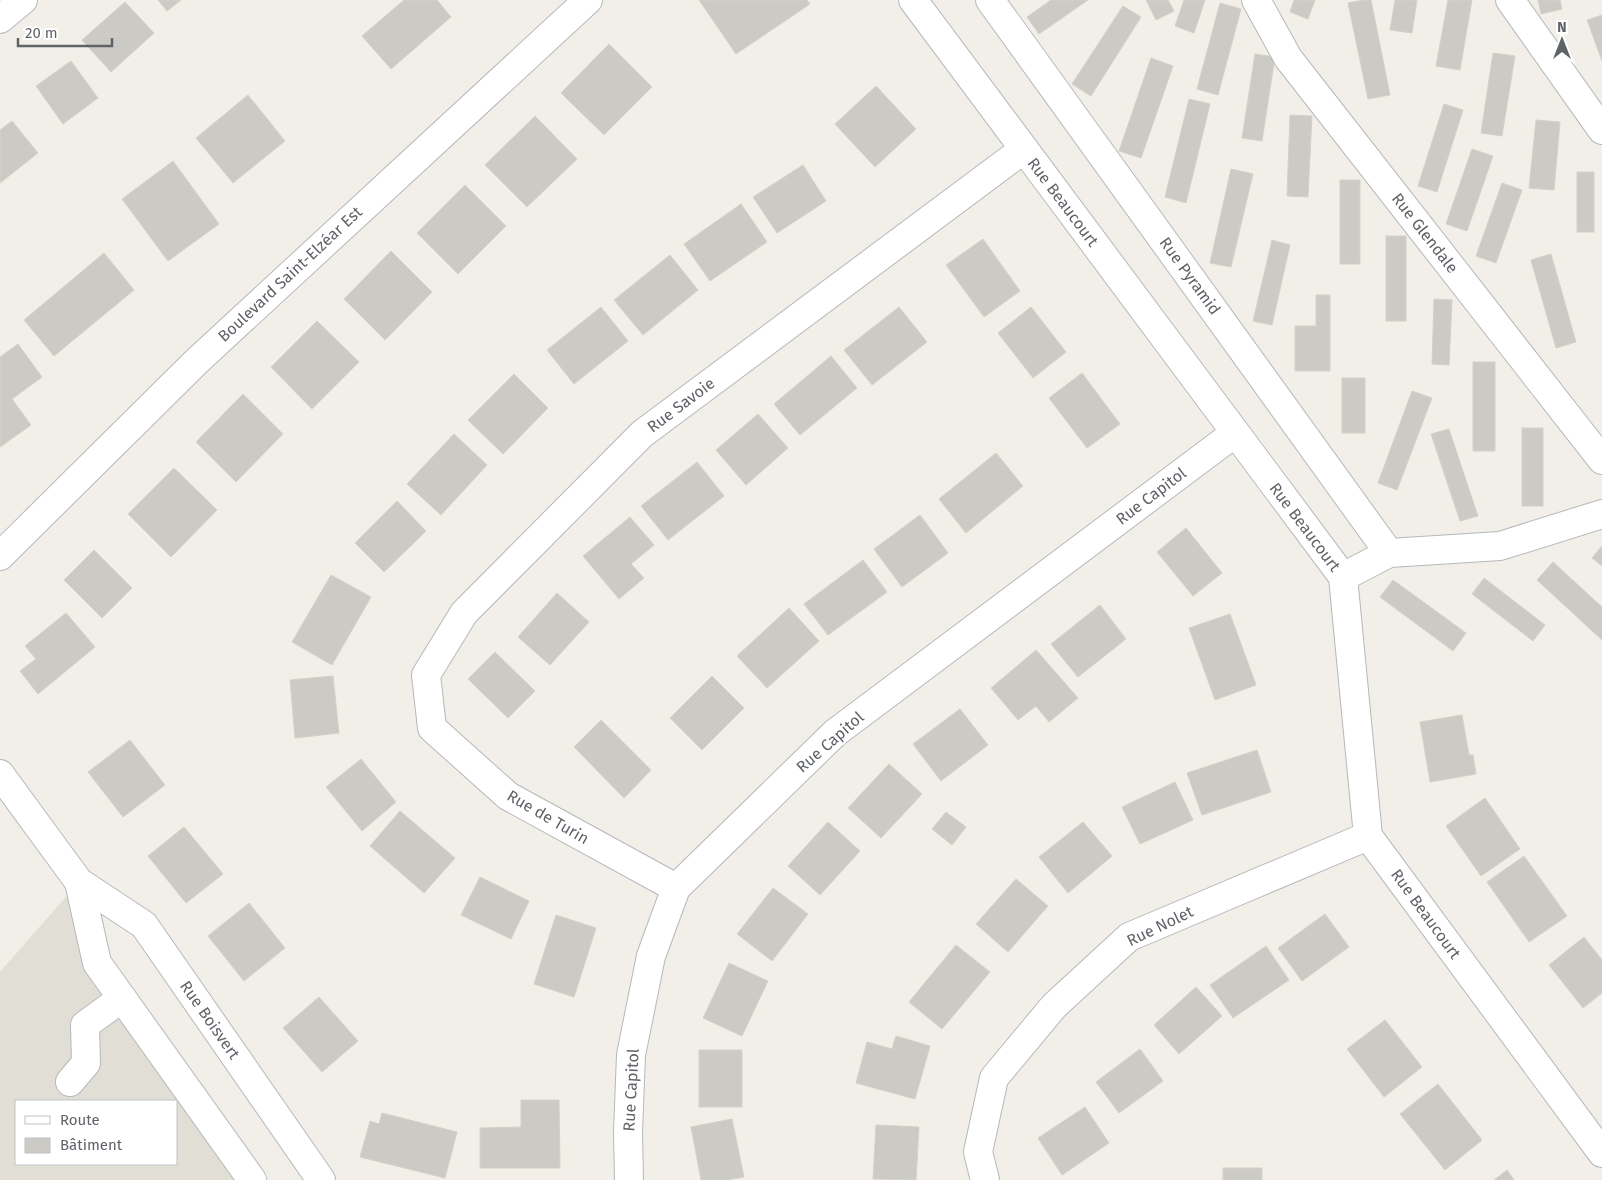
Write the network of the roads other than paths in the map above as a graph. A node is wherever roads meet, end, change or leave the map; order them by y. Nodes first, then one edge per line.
1 (23, 0) edge
2 (588, 0) edge
3 (912, 0) edge
4 (990, 0) edge
5 (1256, 0) edge
6 (1510, 0) edge
7 (0, 19) edge
8 (1602, 130) edge
9 (1024, 149) junction
10 (1236, 433) junction
11 (1602, 460) edge
12 (1602, 514) edge
13 (1389, 552) junction
14 (0, 556) edge
15 (1343, 577) junction
16 (432, 728) joint
17 (0, 774) edge
18 (1368, 836) junction
19 (79, 882) junction
20 (676, 888) junction
21 (122, 998) junction
22 (70, 1082) dead end
23 (1602, 1153) edge
24 (252, 1180) edge
25 (321, 1180) edge
26 (630, 1180) edge
27 (985, 1180) edge

1 - 7 street
2 - 14 street, Boulevard Saint-Elzéar Est
3 - 9 street, Rue Beaucourt
4 - 13 street, Rue Pyramid
5 - 11 street, Rue Glendale
6 - 8 street
9 - 10 street, Rue Beaucourt
9 - 16 street, Rue Savoie
10 - 15 street, Rue Beaucourt
10 - 20 street, Rue Capitol
12 - 13 street
13 - 15 street
15 - 18 street, Rue Beaucourt
16 - 20 street, Rue de Turin
17 - 19 street, Rue Boisvert
18 - 23 street, Rue Beaucourt
18 - 27 street, Rue Nolet
19 - 21 street, Rue Boisvert
19 - 25 street, Rue Boisvert
20 - 26 street, Rue Capitol
21 - 22 street
21 - 24 street, Rue Boisvert

